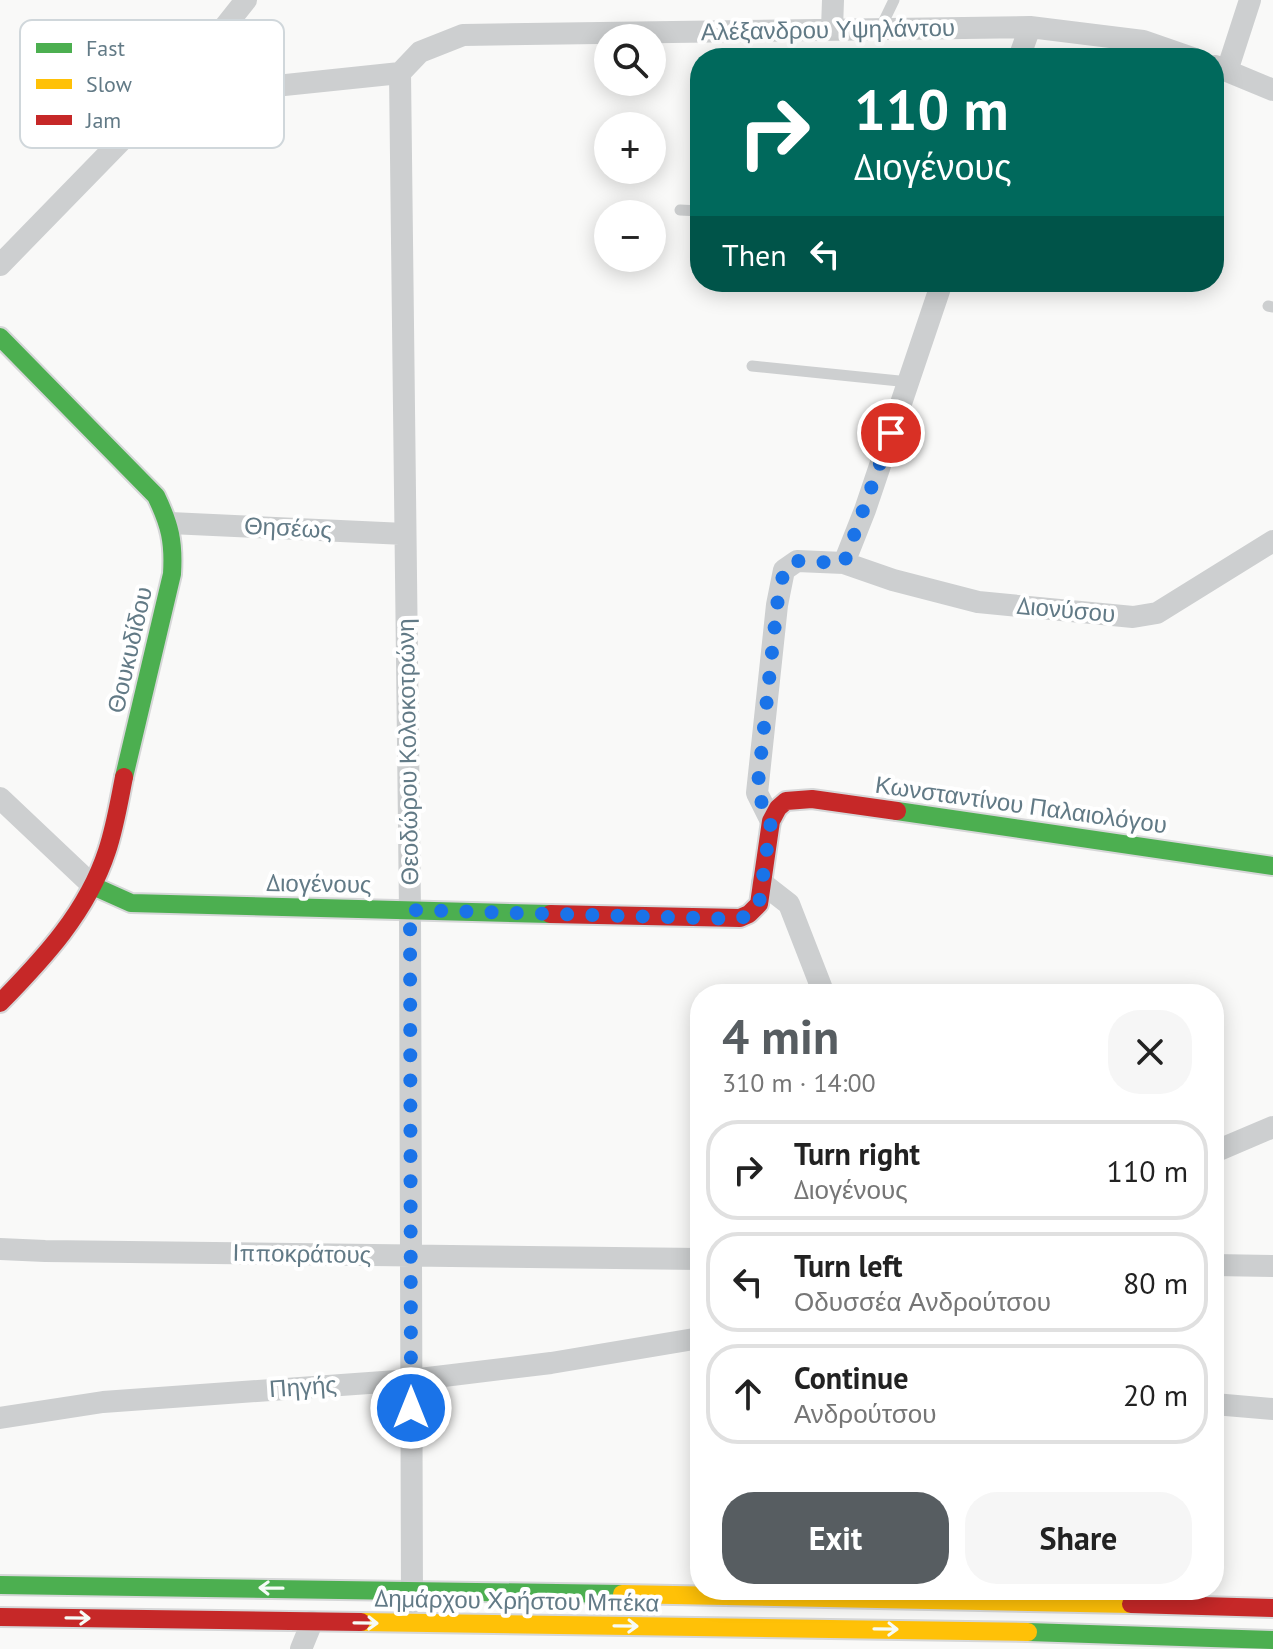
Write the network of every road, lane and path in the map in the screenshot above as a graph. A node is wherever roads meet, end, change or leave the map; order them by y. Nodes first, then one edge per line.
1 (246, 0) edge
2 (833, 0) edge
3 (894, 0) edge
4 (1250, 0) edge
5 (230, 20) edge
6 (1030, 27) junction
7 (832, 29) junction
8 (880, 29) junction
9 (1023, 48) edge
10 (1163, 48) edge
11 (1224, 61) edge
12 (1224, 69) edge
13 (400, 73) junction
14 (284, 85) edge
15 (1273, 90) edge
16 (114, 148) edge
17 (680, 210) dead end
18 (690, 210) edge
19 (0, 265) edge
20 (939, 292) edge
21 (0, 337) edge
22 (752, 366) dead end
23 (909, 382) junction
24 (170, 523) junction
25 (405, 534) junction
26 (1273, 541) edge
27 (844, 563) junction
28 (0, 798) edge
29 (771, 821) junction
30 (1273, 866) edge
31 (762, 883) junction
32 (93, 886) junction
33 (410, 910) junction
34 (820, 984) edge
35 (0, 1003) edge
36 (1273, 1127) edge
37 (1224, 1148) edge
38 (0, 1249) edge
39 (412, 1255) junction
40 (690, 1259) edge
41 (1224, 1265) edge
42 (1273, 1266) edge
43 (690, 1340) edge
44 (411, 1380) junction
45 (1224, 1405) edge
46 (1273, 1409) edge
47 (0, 1418) edge
48 (0, 1585) edge
49 (412, 1589) junction
50 (690, 1592) edge
51 (1065, 1600) edge
52 (1273, 1608) edge
53 (0, 1617) edge
54 (312, 1622) junction
55 (413, 1623) junction
56 (955, 1639) edge
57 (1273, 1640) edge
58 (1056, 1641) edge
59 (301, 1649) edge

1 - 5 street
2 - 7 street
3 - 8 lane
4 - 11 street
6 - 8 street, Αλέξανδρου Υψηλάντου
6 - 9 street
6 - 10 street, Αλέξανδρου Υψηλάντου
7 - 8 street, Αλέξανδρου Υψηλάντου
7 - 13 street, Αλέξανδρου Υψηλάντου
12 - 15 street
13 - 14 street
13 - 25 street, Θεοδώρου Κολοκοτρώνη
16 - 19 street
17 - 18 lane
20 - 23 street
21 - 24 main road, Θουκυδίδου
22 - 23 lane
23 - 27 street
24 - 25 street, Θησέως
24 - 32 main road, Θουκυδίδου
25 - 33 street, Θεοδώρου Κολοκοτρώνη
26 - 27 street, Διονύσου
27 - 29 street, Διονύσου
28 - 32 street
29 - 30 main road, Κωνσταντίνου Παλαιολόγου
29 - 31 main road, Διογένους
31 - 33 main road, Διογένους
31 - 34 street
32 - 33 main road, Διογένους
32 - 35 main road, Θουκυδίδου
33 - 39 street, Θεοδώρου Κολοκοτρώνη
36 - 37 street
38 - 39 street, Ιπποκράτους
39 - 40 street, Ιπποκράτους
39 - 44 street, Θεοδώρου Κολοκοτρώνη
41 - 42 street
43 - 44 street, Πηγής
44 - 47 street, Πηγής
44 - 49 street, Θεοδώρου Κολοκοτρώνη
45 - 46 street
49 -> 48 main road, Δημάρχου Χρήστου Μπέκα
49 - 50 main road, Δημάρχου Χρήστου Μπέκα
49 - 55 street, Θεοδώρου Κολοκοτρώνη
51 - 52 main road, Δημάρχου Χρήστου Μπέκα
53 -> 54 main road, Δημάρχου Χρήστου Μπέκα
54 -> 55 main road, Δημάρχου Χρήστου Μπέκα
54 - 59 street
55 -> 56 main road, Δημάρχου Χρήστου Μπέκα
56 - 58 main road, Δημάρχου Χρήστου Μπέκα
57 - 58 main road, Δημάρχου Χρήστου Μπέκα

